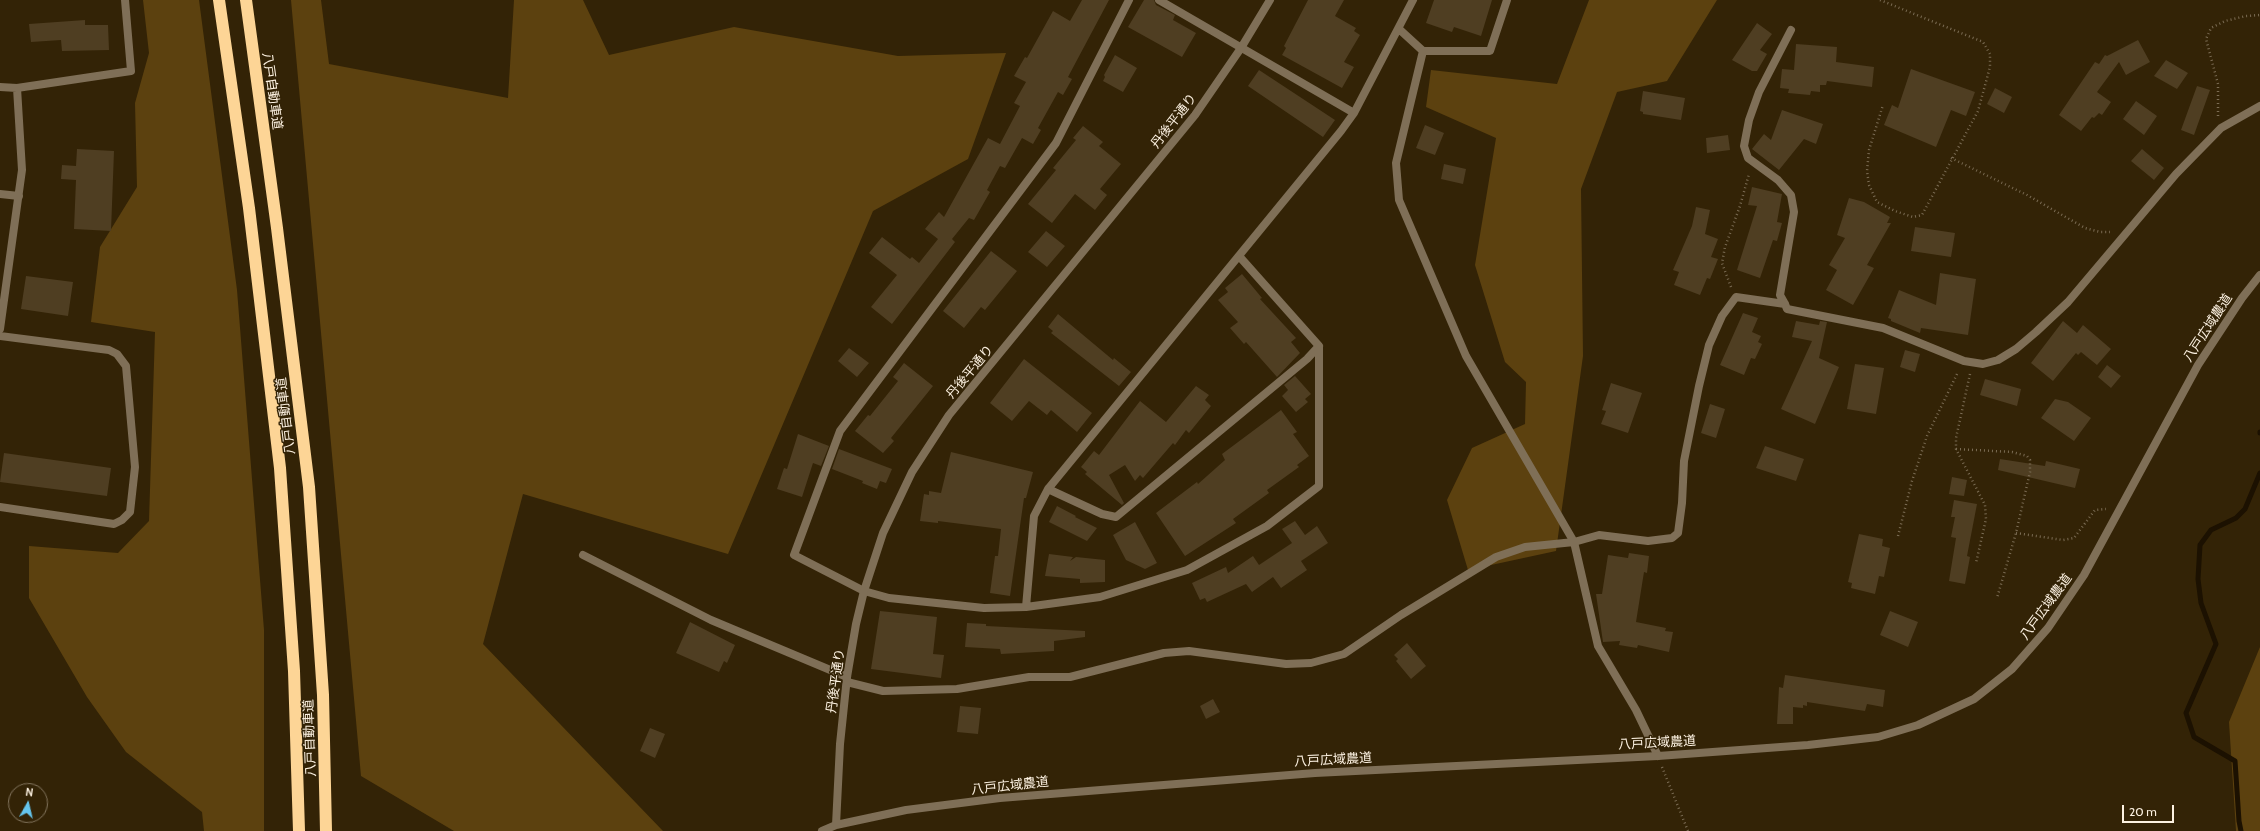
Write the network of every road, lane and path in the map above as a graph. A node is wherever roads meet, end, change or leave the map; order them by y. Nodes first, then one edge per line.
1 (125, 0) edge
2 (219, 0) edge
3 (246, 0) edge
4 (1129, 0) edge
5 (1160, 0) edge
6 (1270, 0) edge
7 (1413, 0) edge
8 (1507, 0) edge
9 (1880, 0) edge
10 (2260, 15) edge
11 (1399, 29) junction
12 (1791, 30) dead end
13 (1241, 48) junction
14 (1423, 51) junction
15 (0, 87) edge
16 (17, 88) junction
17 (1883, 105) dead end
18 (2260, 106) edge
19 (1354, 113) junction
20 (2221, 128) junction
21 (1951, 158) junction
22 (1752, 162) junction
23 (0, 194) edge
24 (19, 196) junction
25 (2126, 233) junction
26 (1239, 256) junction
27 (2260, 275) edge
28 (1736, 297) junction
29 (1785, 304) junction
30 (0, 330) edge
31 (0, 336) edge
32 (1319, 346) junction
33 (1964, 361) junction
34 (1973, 362) junction
35 (1956, 448) junction
36 (1048, 489) junction
37 (0, 507) edge
38 (2118, 512) junction
39 (2016, 533) junction
40 (1898, 536) dead end
41 (1574, 542) junction
42 (584, 555) dead end
43 (1976, 563) dead end
44 (864, 591) junction
45 (1997, 598) dead end
46 (1026, 607) junction
47 (847, 680) junction
48 (1658, 756) junction
49 (836, 828) edge
50 (299, 831) edge
51 (326, 831) edge
52 (822, 831) edge
53 (1688, 831) edge

1 - 16 street
2 - 50 highway, 八戸自動車道
3 - 51 highway, 八戸自動車道
4 - 44 street
5 - 13 street
6 - 13 street, 丹後平通り
7 - 11 street
8 - 14 street
9 - 21 path
10 - 20 path
11 - 14 street
11 - 19 street
12 - 22 street
13 - 19 street
13 - 44 street, 丹後平通り
14 - 41 street
15 - 16 street
16 - 24 street
17 - 21 path
18 - 20 street
19 - 26 street
20 - 25 street
21 - 25 path
22 - 28 path
22 - 29 street
23 - 24 street
24 - 30 street
25 - 34 street
26 - 32 street
26 - 36 street
27 - 38 street, 八戸広域農道
28 - 29 street
28 - 41 street
29 - 33 street
31 - 37 street
32 - 36 street
32 - 46 street
33 - 34 street
33 - 40 path
34 - 35 path
35 - 39 path
35 - 43 path
36 - 46 street
38 - 39 path
38 - 48 street, 八戸広域農道
39 - 45 path
41 - 47 street
41 - 48 street
42 - 47 street
44 - 46 street
44 - 47 street, 丹後平通り
47 - 49 street, 丹後平通り
48 - 49 street, 八戸広域農道
48 - 53 path
49 - 52 street, 八戸広域農道

